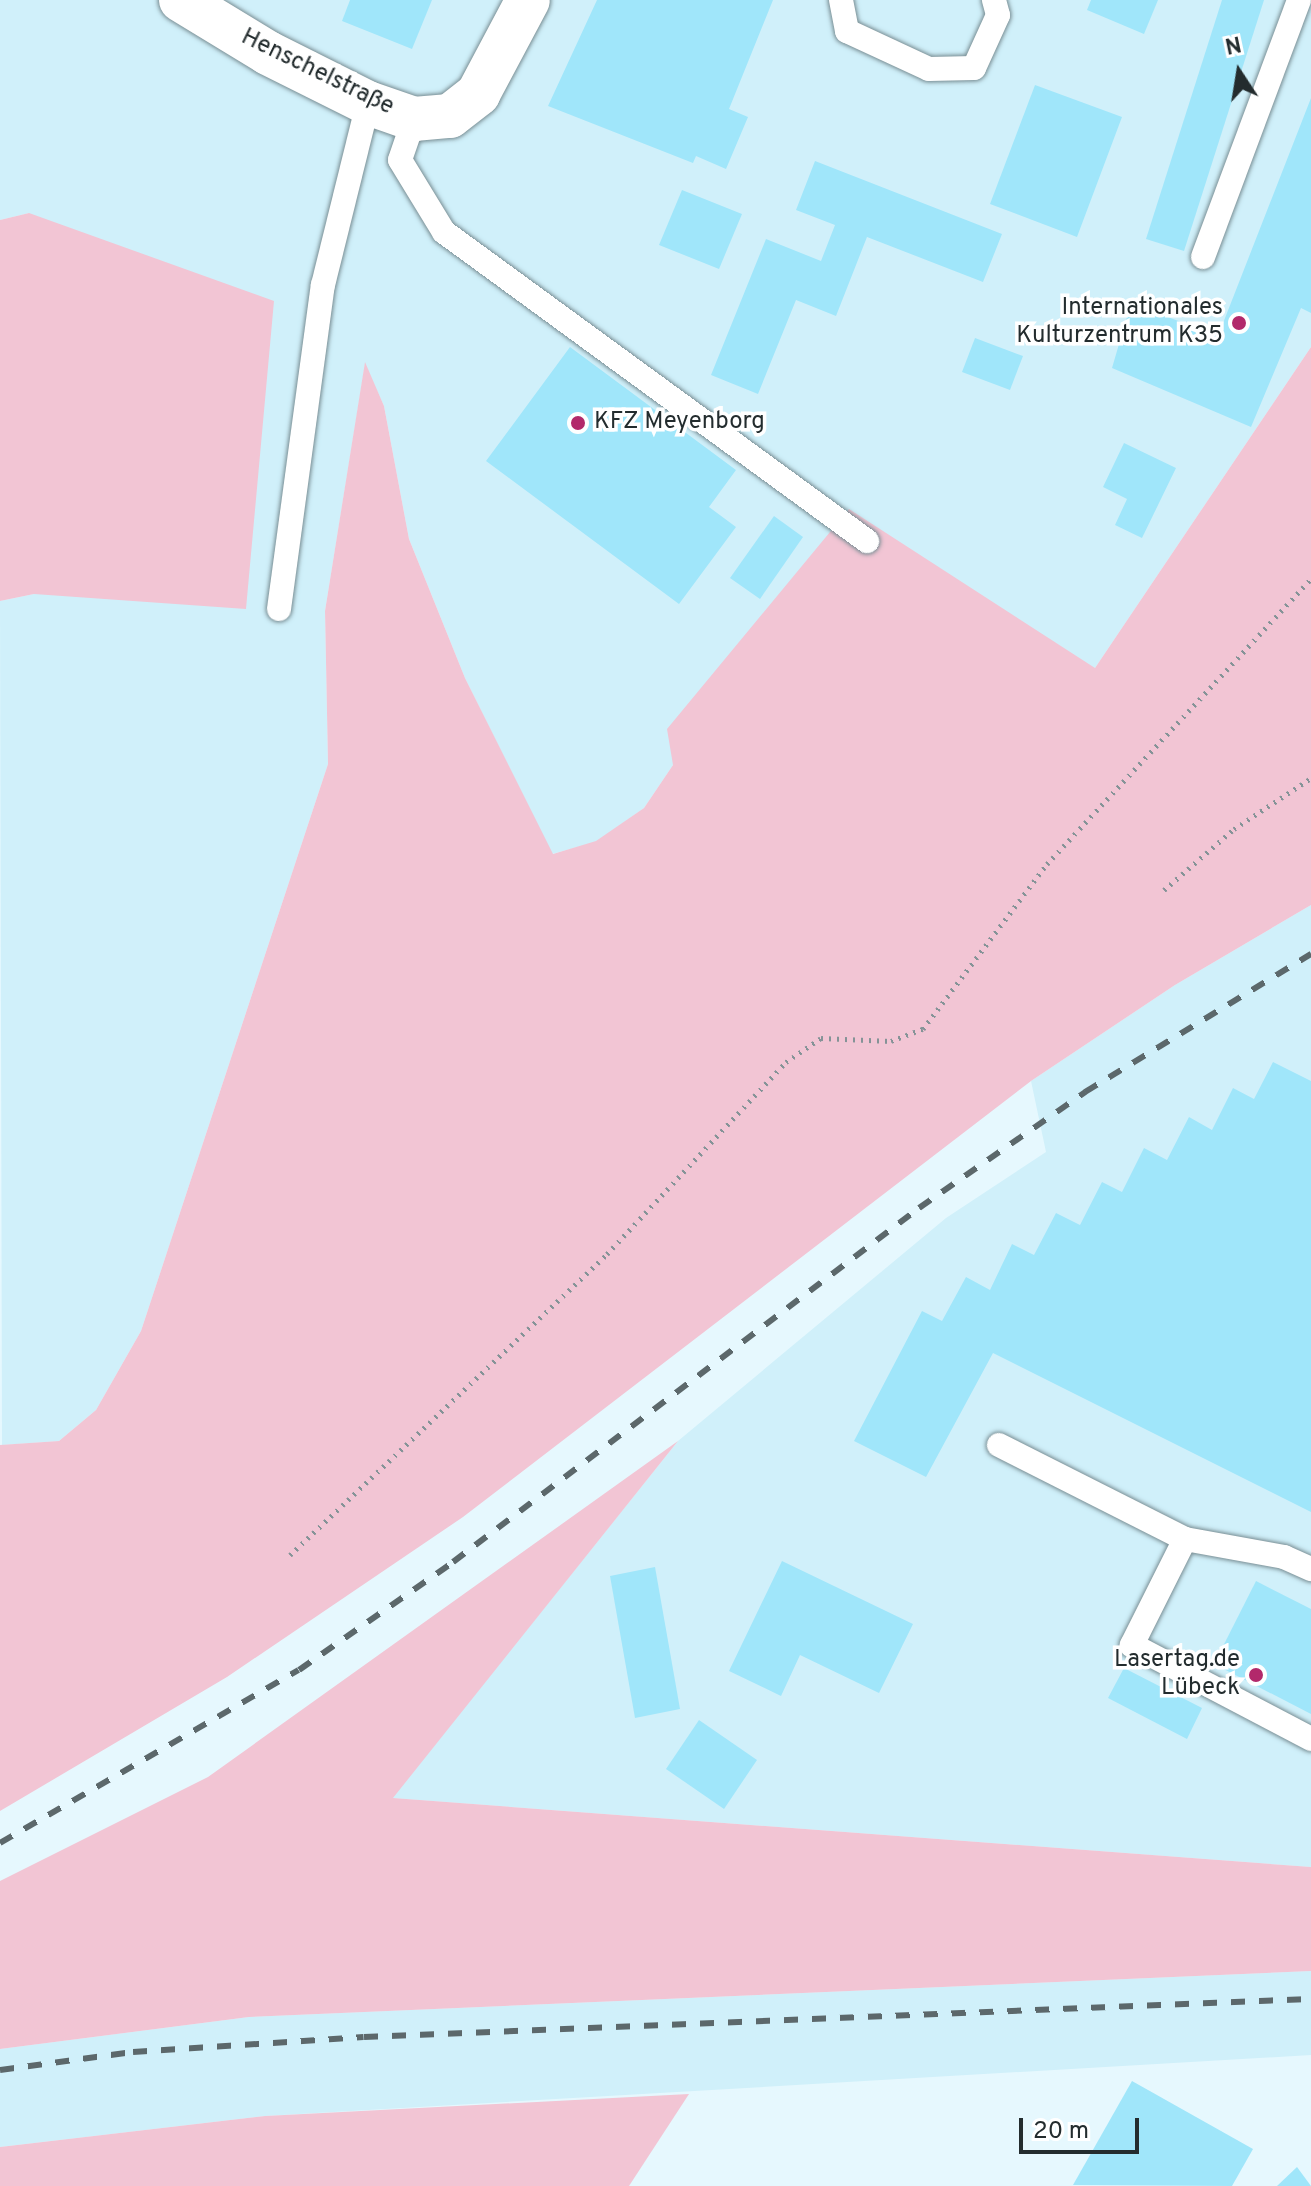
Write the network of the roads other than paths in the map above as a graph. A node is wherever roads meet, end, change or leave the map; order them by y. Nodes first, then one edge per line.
1 (181, 0) edge
2 (528, 0) edge
3 (841, 0) edge
4 (994, 0) edge
5 (1299, 0) edge
6 (368, 103) junction
7 (414, 119) junction
8 (1203, 257) dead end
9 (867, 541) dead end
10 (279, 609) dead end
11 (999, 1445) dead end
12 (1185, 1539) junction
13 (1311, 1569) edge
14 (1311, 1739) edge

1 - 6 street, Henschelstraße
2 - 7 street
3 - 4 lane
5 - 8 lane
6 - 7 street, Henschelstraße
6 - 10 lane
7 - 9 lane
11 - 12 lane
12 - 13 lane
12 - 14 lane

